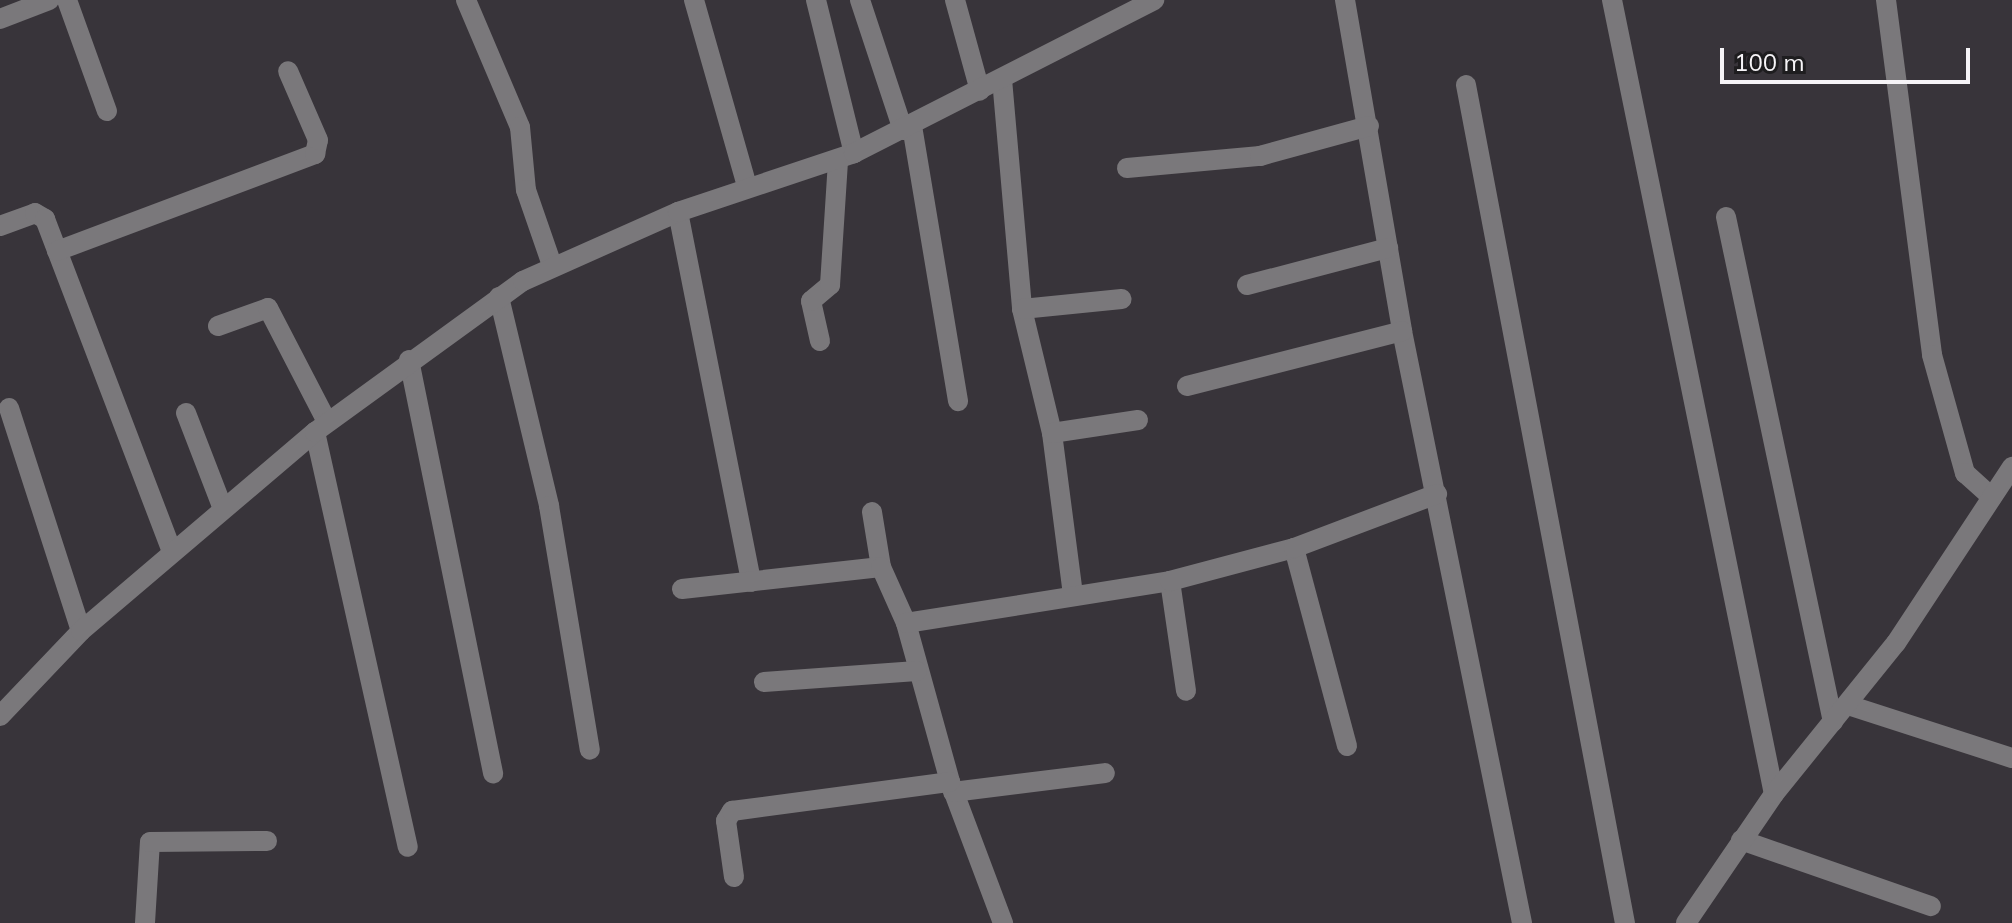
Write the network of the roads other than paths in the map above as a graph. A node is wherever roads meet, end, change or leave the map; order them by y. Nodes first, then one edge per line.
1 (49, 0) edge
2 (67, 0) edge
3 (466, 0) edge
4 (694, 0) edge
5 (816, 0) edge
6 (860, 0) edge
7 (955, 0) edge
8 (1154, 0) edge
9 (1345, 0) edge
10 (1612, 0) edge
11 (1886, 0) edge
12 (0, 19) edge
13 (288, 71) dead end
14 (1002, 79) junction
15 (1466, 85) dead end
16 (980, 91) junction
17 (107, 111) dead end
18 (1369, 126) junction
19 (908, 128) junction
20 (846, 157) junction
21 (1127, 168) dead end
22 (747, 186) junction
23 (678, 212) junction
24 (1726, 217) dead end
25 (0, 226) edge
26 (1388, 248) junction
27 (57, 251) junction
28 (552, 265) junction
29 (1247, 285) dead end
30 (499, 297) junction
31 (1122, 299) dead end
32 (1022, 309) junction
33 (218, 326) dead end
34 (1402, 331) junction
35 (820, 341) dead end
36 (409, 360) junction
37 (1187, 386) dead end
38 (958, 401) dead end
39 (9, 408) dead end
40 (186, 413) dead end
41 (1138, 420) dead end
42 (321, 427) junction
43 (1052, 433) junction
44 (2012, 467) edge
45 (1437, 494) junction
46 (1992, 497) junction
47 (223, 509) junction
48 (872, 512) dead end
49 (1294, 548) junction
50 (172, 552) junction
51 (881, 567) junction
52 (1170, 581) junction
53 (751, 582) junction
54 (682, 589) dead end
55 (1073, 594) junction
56 (906, 623) junction
57 (81, 631) junction
58 (917, 671) junction
59 (764, 682) dead end
60 (1186, 691) dead end
61 (1848, 705) junction
62 (0, 716) edge
63 (1833, 722) junction
64 (1347, 746) dead end
65 (590, 750) dead end
66 (2012, 758) edge
67 (1105, 773) dead end
68 (493, 774) dead end
69 (952, 787) junction
70 (1774, 794) junction
71 (1741, 840) junction
72 (267, 841) dead end
73 (408, 847) dead end
74 (734, 877) dead end
75 (1931, 906) dead end
76 (145, 923) edge
77 (1003, 923) edge
78 (1522, 923) edge
79 (1625, 923) edge
80 (1686, 923) edge

1 - 12 street
2 - 17 street
3 - 28 street
4 - 22 street
5 - 20 street
6 - 19 street
7 - 16 street
8 - 14 street
9 - 18 street
10 - 70 street
11 - 46 street
13 - 27 street
14 - 16 street
14 - 32 street
15 - 79 street
16 - 19 street
18 - 21 street
18 - 26 street
19 - 20 street
19 - 38 street
20 - 22 street
20 - 35 street
22 - 23 street
23 - 28 street
23 - 53 street
24 - 63 street
25 - 27 street
26 - 29 street
26 - 34 street
27 - 50 street
28 - 30 street
30 - 36 street
30 - 65 street
31 - 32 street
32 - 43 street
33 - 42 street
34 - 37 street
34 - 45 street
36 - 42 street
36 - 68 street
39 - 57 street
40 - 47 street
41 - 43 street
42 - 47 street
42 - 73 street
43 - 55 street
44 - 46 street
45 - 49 street
45 - 78 street
46 - 61 street
47 - 50 street
48 - 51 street
49 - 52 street
49 - 64 street
50 - 57 street
51 - 53 street
51 - 56 street
52 - 55 street
52 - 60 street
53 - 54 street
55 - 56 street
56 - 58 street
57 - 62 street
58 - 59 street
58 - 69 street
61 - 63 street
61 - 66 street
63 - 70 street
67 - 69 street
69 - 74 street
69 - 77 street
70 - 71 street
71 - 75 street
71 - 80 street
72 - 76 street

